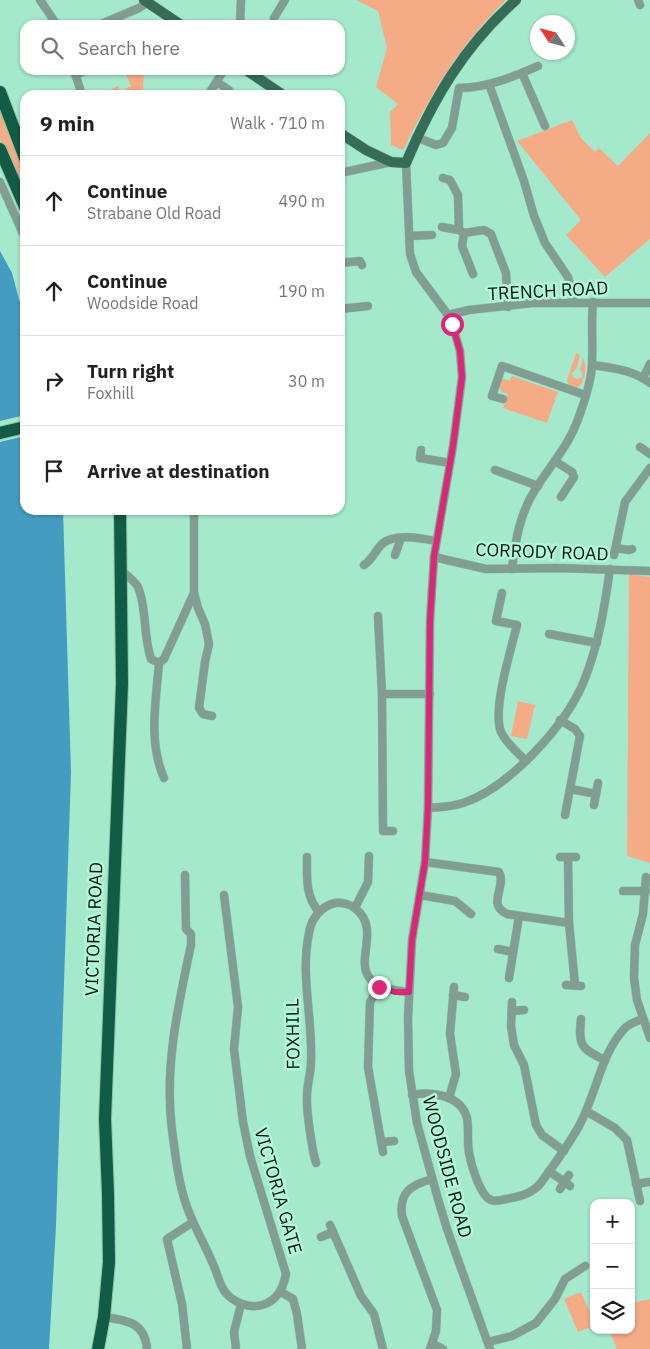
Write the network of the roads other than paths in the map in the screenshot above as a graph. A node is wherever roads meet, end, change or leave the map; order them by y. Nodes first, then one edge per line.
1 (40, 0) edge
2 (241, 0) edge
3 (285, 0) edge
4 (516, 0) edge
5 (146, 1) edge
6 (274, 18) dead end
7 (54, 20) edge
8 (111, 20) edge
9 (174, 20) edge
10 (240, 20) edge
11 (538, 66) dead end
12 (522, 73) junction
13 (75, 75) edge
14 (221, 75) edge
15 (253, 75) edge
16 (217, 82) junction
17 (489, 84) junction
18 (80, 90) edge
19 (211, 90) edge
20 (229, 90) edge
21 (276, 90) edge
22 (0, 92) edge
23 (545, 126) dead end
24 (345, 136) edge
25 (416, 138) junction
26 (20, 145) edge
27 (0, 149) edge
28 (370, 152) junction
29 (391, 162) junction
30 (406, 162) junction
31 (366, 168) junction
32 (345, 172) edge
33 (442, 178) dead end
34 (0, 182) edge
35 (20, 195) edge
36 (20, 227) edge
37 (442, 227) dead end
38 (461, 232) junction
39 (432, 235) dead end
40 (410, 236) junction
41 (345, 262) edge
42 (362, 265) dead end
43 (473, 274) dead end
44 (593, 302) junction
45 (574, 303) junction
46 (650, 303) edge
47 (368, 306) dead end
48 (508, 306) junction
49 (345, 308) edge
50 (448, 315) junction
51 (650, 364) edge
52 (592, 365) junction
53 (643, 378) junction
54 (650, 383) edge
55 (585, 396) junction
56 (503, 399) dead end
57 (20, 428) edge
58 (0, 433) edge
59 (640, 447) dead end
60 (421, 450) dead end
61 (650, 454) edge
62 (556, 461) junction
63 (450, 463) junction
64 (650, 468) edge
65 (495, 470) dead end
66 (643, 477) junction
67 (650, 484) edge
68 (538, 486) junction
69 (561, 497) dead end
70 (120, 515) edge
71 (194, 515) edge
72 (401, 538) junction
73 (436, 541) junction
74 (632, 548) dead end
75 (395, 555) dead end
76 (434, 557) junction
77 (364, 565) dead end
78 (512, 569) junction
79 (610, 569) junction
80 (121, 570) junction
81 (650, 571) edge
82 (194, 593) junction
83 (502, 593) dead end
84 (378, 616) dead end
85 (549, 634) dead end
86 (597, 644) junction
87 (159, 663) junction
88 (382, 694) junction
89 (430, 694) junction
90 (212, 716) dead end
91 (560, 720) junction
92 (526, 761) junction
93 (164, 778) dead end
94 (598, 783) dead end
95 (571, 789) junction
96 (596, 794) junction
97 (594, 805) dead end
98 (428, 808) junction
99 (565, 815) dead end
100 (394, 831) dead end
101 (369, 856) dead end
102 (307, 857) dead end
103 (568, 857) dead end
104 (425, 862) junction
105 (185, 874) dead end
106 (646, 877) dead end
107 (623, 891) dead end
108 (646, 891) junction
109 (224, 895) dead end
110 (420, 895) junction
111 (355, 908) junction
112 (320, 912) junction
113 (471, 914) dead end
114 (519, 916) junction
115 (569, 923) junction
116 (498, 949) dead end
117 (513, 952) junction
118 (509, 978) dead end
119 (566, 985) dead end
120 (379, 987) junction
121 (454, 987) dead end
122 (409, 992) junction
123 (453, 995) junction
124 (465, 997) dead end
125 (524, 1010) dead end
126 (643, 1020) junction
127 (578, 1021) dead end
128 (650, 1038) edge
129 (605, 1060) junction
130 (412, 1095) junction
131 (449, 1098) junction
132 (586, 1111) junction
133 (394, 1141) dead end
134 (381, 1142) junction
135 (564, 1151) junction
136 (382, 1152) dead end
137 (306, 1159) dead end
138 (549, 1171) junction
139 (432, 1179) junction
140 (649, 1182) edge
141 (566, 1183) dead end
142 (636, 1184) junction
143 (640, 1201) dead end
144 (193, 1222) junction
145 (321, 1237) dead end
146 (585, 1266) dead end
147 (281, 1292) junction
148 (241, 1304) junction
149 (104, 1316) junction
150 (489, 1346) edge
151 (431, 1347) edge
152 (98, 1349) edge
153 (148, 1349) edge
154 (187, 1349) edge
155 (236, 1349) edge
156 (302, 1349) edge
157 (384, 1349) edge
158 (443, 1349) edge

1 - 7 street
2 - 10 street
3 - 6 street
4 - 25 main road
5 - 8 street
5 - 9 main road
11 - 12 street
12 - 17 street
12 - 23 street
13 - 18 street
14 - 16 street
15 - 21 main road
16 - 19 street
16 - 20 street
17 - 25 street
17 - 45 street
22 - 26 highway
24 - 28 main road
25 - 30 main road
27 - 35 highway
28 - 29 main road
28 - 31 street
29 - 30 main road
29 - 31 street
30 - 40 street, WOODSIDE ROAD
31 - 32 street
33 - 38 street
34 - 36 street
37 - 38 street
38 - 43 street
38 - 48 street
39 - 40 street
40 - 50 street, WOODSIDE ROAD
41 - 42 street
44 - 45 street, TRENCH ROAD
44 - 46 street, TRENCH ROAD
44 - 52 street
45 - 48 street, TRENCH ROAD
47 - 49 street
48 - 50 street, TRENCH ROAD
50 - 63 street, WOODSIDE ROAD
51 - 53 street
52 - 53 street
52 - 55 street
53 - 54 street
55 - 56 street
55 - 62 street
57 - 58 highway
59 - 61 street
60 - 63 street
62 - 68 street
62 - 69 street
63 - 73 street, WOODSIDE ROAD
64 - 66 street
65 - 68 street
66 - 67 street
66 - 74 street
68 - 78 street
70 - 80 highway, VICTORIA ROAD
71 - 82 street
72 - 73 street
72 - 75 street
72 - 77 street
73 - 76 street, WOODSIDE ROAD
76 - 78 street, CORRODY ROAD
76 - 89 street, WOODSIDE ROAD
78 - 79 street, CORRODY ROAD
79 - 81 street, CORRODY ROAD
79 - 86 street
80 - 87 street
80 - 149 highway, VICTORIA ROAD
82 - 87 street
82 - 90 street
83 - 92 street
84 - 88 street
85 - 86 street
86 - 91 street
87 - 93 street
88 - 89 street
88 - 100 street
89 - 98 street, WOODSIDE ROAD
91 - 92 street
91 - 95 street
92 - 98 street
94 - 96 street
95 - 96 street
95 - 99 street
96 - 97 street
98 - 104 street, WOODSIDE ROAD
101 - 111 street
102 - 112 street
103 - 115 street
104 - 110 street, WOODSIDE ROAD
104 - 114 street
105 - 144 street
106 - 108 street
107 - 108 street
108 - 126 street
109 - 147 street, VICTORIA GATE
110 - 113 street
110 - 122 street, WOODSIDE ROAD
111 - 112 street
111 - 120 street
112 - 137 street, FOXHILL
114 - 115 street
114 - 117 street
115 - 119 street
116 - 117 street
117 - 118 street
120 - 122 street
120 - 134 street
121 - 123 street
122 - 130 street, WOODSIDE ROAD
123 - 124 street
123 - 131 street
125 - 135 street
126 - 128 street
126 - 129 street
127 - 129 street
129 - 132 street
130 - 131 street
130 - 139 street, WOODSIDE ROAD
131 - 138 street
132 - 135 street
132 - 142 street
133 - 134 street
134 - 136 street
135 - 138 street
138 - 141 street
139 - 150 street, WOODSIDE ROAD
139 - 151 street
140 - 142 street
142 - 143 street
144 - 148 street
144 - 154 street
145 - 157 street
146 - 150 street
147 - 148 street
147 - 156 street
148 - 155 street
149 - 152 highway, VICTORIA ROAD
149 - 153 street
151 - 158 street

